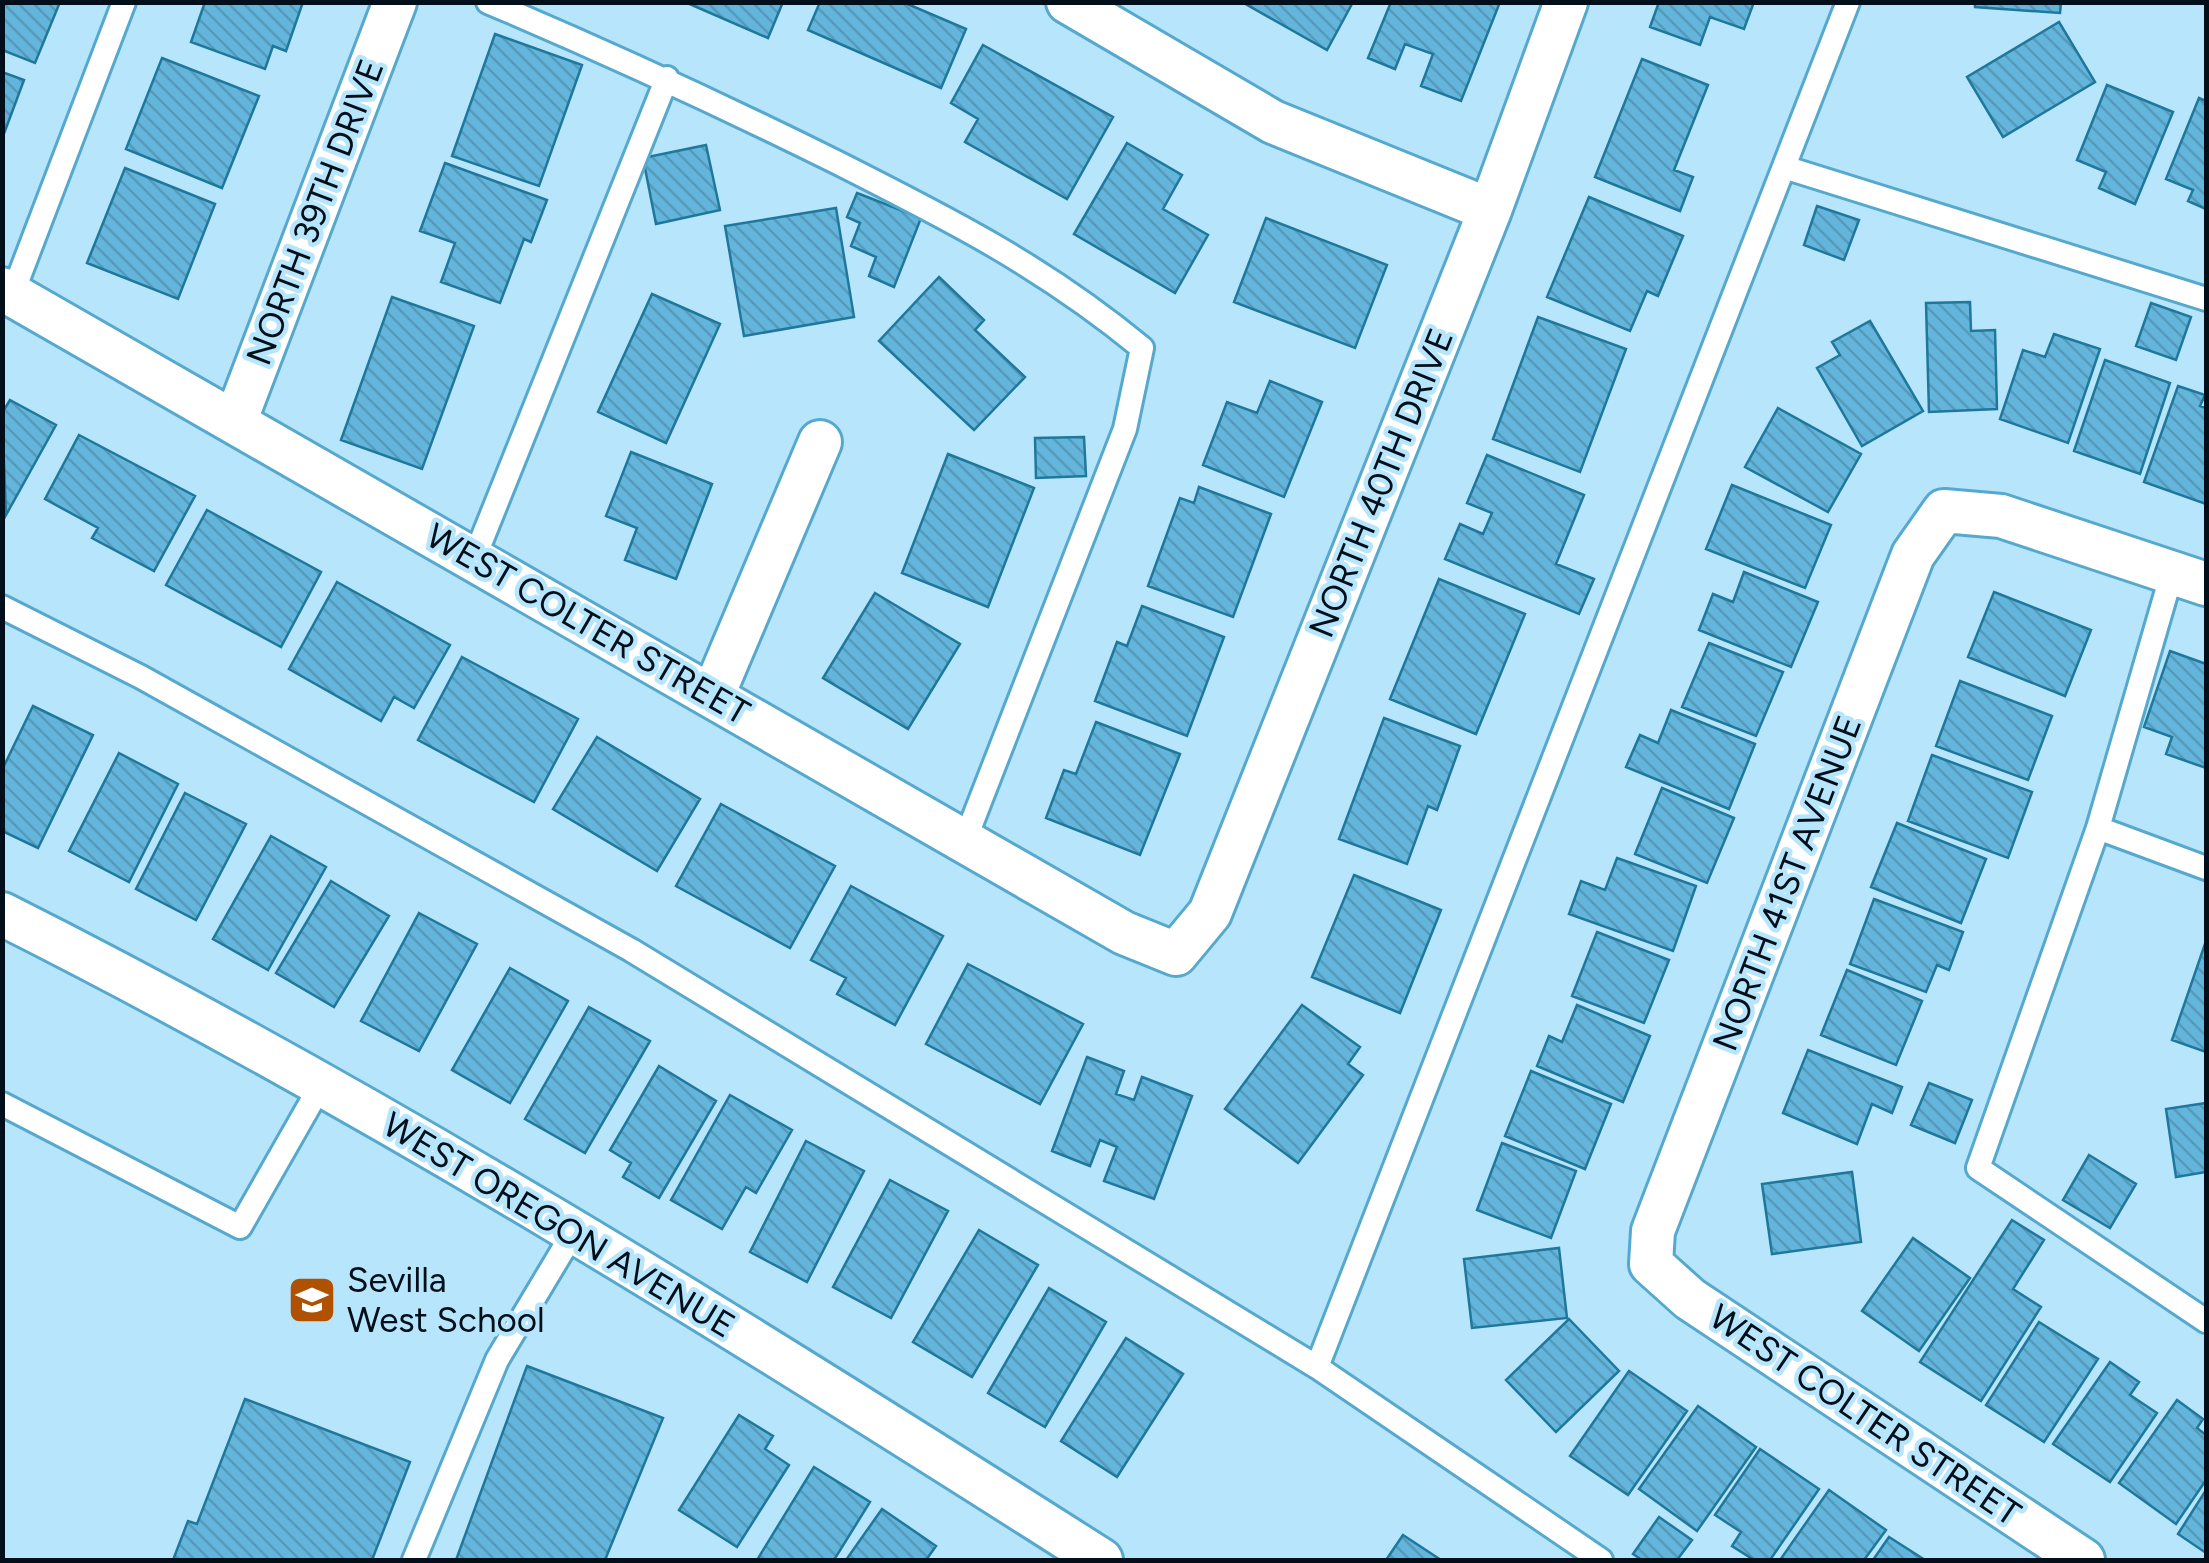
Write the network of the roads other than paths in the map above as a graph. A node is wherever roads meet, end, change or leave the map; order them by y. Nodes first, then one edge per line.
1 (124, 2) edge
2 (396, 2) edge
3 (488, 2) edge
4 (1068, 2) edge
5 (1566, 2) edge
6 (1848, 2) edge
7 (667, 78) junction
8 (1787, 168) junction
9 (1490, 210) junction
10 (7, 292) edge
11 (2206, 299) edge
12 (235, 422) junction
13 (820, 442) dead end
14 (474, 559) junction
15 (2189, 578) edge
16 (2, 608) edge
17 (713, 696) junction
18 (2098, 828) junction
19 (966, 840) junction
20 (2206, 868) edge
21 (2, 914) edge
22 (1176, 954) joint
23 (321, 1085) junction
24 (2, 1104) edge
25 (573, 1234) junction
26 (1651, 1264) joint
27 (2206, 1321) edge
28 (1317, 1368) junction
29 (414, 1560) edge
30 (1101, 1560) edge
31 (1601, 1560) edge
32 (2083, 1560) edge

1 - 10 lane
2 - 12 street, NORTH 39TH DRIVE
3 - 7 lane
4 - 9 street
5 - 9 street, NORTH 40TH DRIVE
6 - 8 lane
7 - 14 lane
7 - 19 lane
8 - 11 lane
8 - 28 lane
9 - 22 street, NORTH 40TH DRIVE
10 - 12 street, WEST COLTER STREET
12 - 14 street, WEST COLTER STREET
13 - 17 street
14 - 17 street, WEST COLTER STREET
15 - 18 lane
15 - 26 street, NORTH 41ST AVENUE
16 - 28 lane
17 - 19 street, WEST COLTER STREET
18 - 20 lane
18 - 27 lane
19 - 22 street, WEST COLTER STREET
21 - 23 street, WEST OREGON AVENUE
23 - 24 lane
23 - 25 street, WEST OREGON AVENUE
25 - 29 lane
25 - 30 street, WEST OREGON AVENUE
26 - 32 street, WEST COLTER STREET
28 - 31 lane

